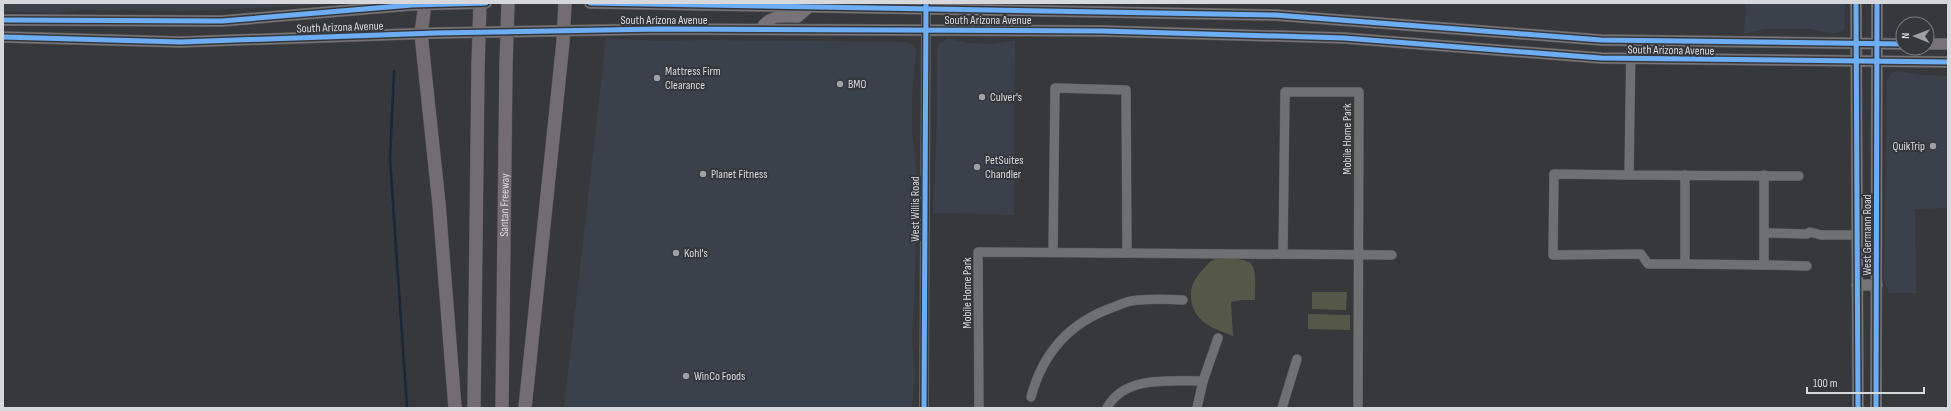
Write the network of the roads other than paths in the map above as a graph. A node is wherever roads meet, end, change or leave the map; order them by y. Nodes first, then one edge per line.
1 (480, 3) edge
2 (486, 3) edge
3 (508, 3) edge
4 (565, 3) edge
5 (590, 3) edge
6 (1856, 3) edge
7 (1877, 3) edge
8 (425, 4) edge
9 (927, 6) edge
10 (809, 7) junction
11 (3, 20) edge
12 (760, 29) junction
13 (926, 30) junction
14 (564, 31) junction
15 (421, 34) junction
16 (3, 37) edge
17 (1631, 40) junction
18 (1856, 43) junction
19 (1878, 43) junction
20 (1895, 44) edge
21 (1935, 44) edge
22 (1948, 44) edge
23 (1631, 59) junction
24 (1855, 62) junction
25 (1877, 62) junction
26 (1948, 62) edge
27 (1629, 175) junction
28 (1685, 175) junction
29 (1764, 176) junction
30 (1799, 176) dead end
31 (1764, 233) junction
32 (1856, 235) junction
33 (1053, 252) junction
34 (1127, 253) junction
35 (1284, 254) junction
36 (1359, 255) junction
37 (1392, 255) dead end
38 (1685, 264) junction
39 (1764, 265) junction
40 (1807, 266) dead end
41 (1857, 285) junction
42 (1877, 285) junction
43 (1183, 300) dead end
44 (1218, 338) dead end
45 (1296, 359) dead end
46 (1203, 381) junction
47 (1031, 397) dead end
48 (455, 408) edge
49 (474, 408) edge
50 (502, 408) edge
51 (525, 408) edge
52 (924, 408) edge
53 (979, 408) edge
54 (1107, 408) edge
55 (1197, 408) edge
56 (1282, 408) edge
57 (1358, 408) edge
58 (1858, 408) edge
59 (1876, 408) edge

1 - 49 highway, bridge
2 - 8 main road, South Arizona Avenue
3 - 50 highway, Santan Freeway, bridge
4 - 14 highway
5 - 10 main road, South Arizona Avenue
6 - 18 main road, West Germann Road
7 - 19 main road, West Germann Road
8 - 11 main road, South Arizona Avenue
8 - 15 highway
9 - 10 main road, South Arizona Avenue
9 - 13 street, West Willis Road
9 - 17 main road, South Arizona Avenue
10 - 12 main road
12 - 13 main road, South Arizona Avenue
12 - 14 main road, South Arizona Avenue
13 - 23 main road, South Arizona Avenue
13 - 52 street, West Willis Road
14 - 15 main road, South Arizona Avenue
14 - 51 highway
15 - 16 main road, South Arizona Avenue
15 - 48 highway
17 - 18 main road, South Arizona Avenue
17 - 23 street
18 - 19 main road, South Arizona Avenue
18 - 24 main road, West Germann Road
19 - 20 main road, South Arizona Avenue
19 - 25 main road, West Germann Road
21 - 22 main road
23 - 24 main road, South Arizona Avenue
23 - 27 street
24 - 25 main road, South Arizona Avenue
24 - 32 main road, West Germann Road
25 - 26 main road, South Arizona Avenue
25 - 42 main road, West Germann Road
27 - 28 street
27 - 38 street
28 - 29 street
28 - 38 street
29 - 30 street
29 - 31 street
31 - 32 street
31 - 39 street
32 - 41 main road, West Germann Road
33 - 34 street, Mobile Home Park
33 - 34 street
33 - 53 street, Mobile Home Park
34 - 35 street, Mobile Home Park
35 - 36 street, Mobile Home Park
35 - 36 street, Mobile Home Park
36 - 37 street, Mobile Home Park
36 - 57 street, Mobile Home Park
38 - 39 street
39 - 40 street
41 - 42 main road
41 - 58 main road, West Germann Road
42 - 59 main road, West Germann Road
43 - 47 street
44 - 46 street
45 - 56 street
46 - 54 street
46 - 55 street

